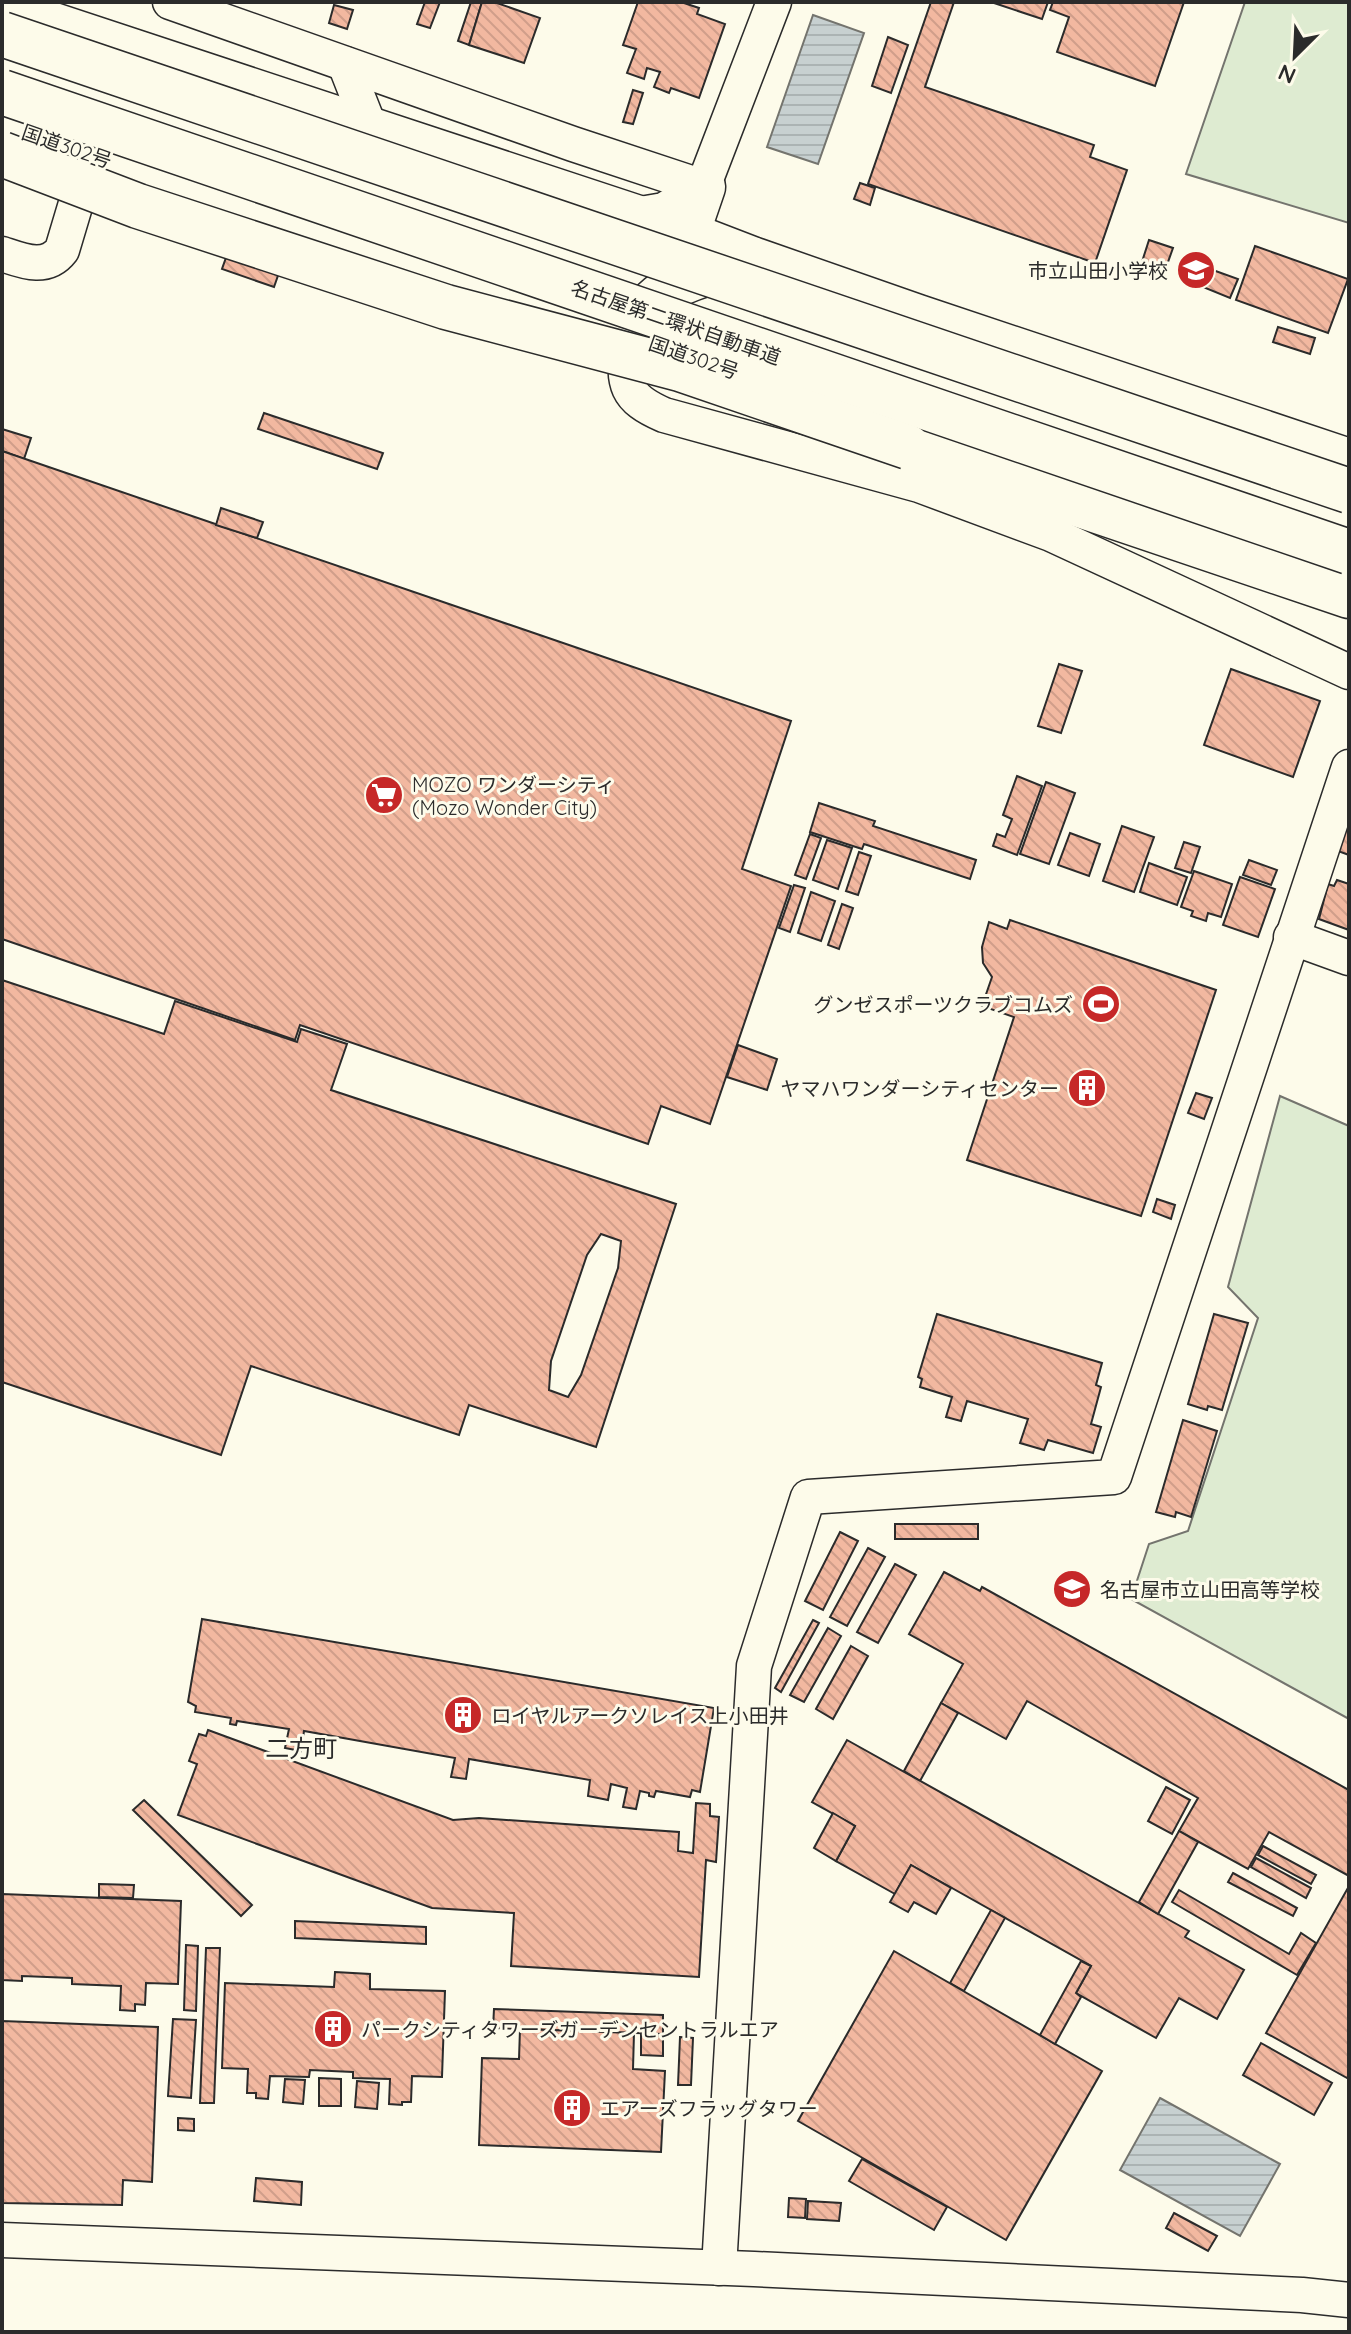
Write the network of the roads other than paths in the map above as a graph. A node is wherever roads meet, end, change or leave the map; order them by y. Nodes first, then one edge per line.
1 (170, 2) edge
2 (774, 2) edge
3 (2, 8) edge
4 (2, 34) edge
5 (345, 64) junction
6 (2, 92) edge
7 (2, 124) edge
8 (370, 128) junction
9 (2, 154) edge
10 (98, 158) junction
11 (703, 187) junction
12 (629, 216) junction
13 (687, 234) junction
14 (2, 254) edge
15 (752, 259) junction
16 (533, 307) junction
17 (628, 340) junction
18 (1349, 461) edge
19 (1349, 491) edge
20 (1349, 552) edge
21 (1349, 583) edge
22 (1349, 596) edge
23 (1349, 672) edge
24 (1349, 767) edge
25 (1291, 937) junction
26 (1349, 958) edge
27 (2, 2240) edge
28 (719, 2268) junction
29 (1349, 2300) edge

1 - 5 street
2 - 11 street
3 - 8 highway
4 - 19 highway, bridge
5 - 8 street
5 - 11 street
6 - 20 highway, 名古屋第二環状自動車道, bridge
7 - 10 highway, 国道302号
8 - 12 highway
9 - 22 highway, bridge
10 - 14 street
10 - 16 highway, 国道302号
11 - 12 street
11 - 13 highway
11 - 15 street
12 - 13 highway
13 - 15 highway
13 - 16 highway
15 - 17 highway
15 - 18 highway
16 - 17 highway, 国道302号
17 - 21 highway, 国道302号
17 - 23 street
24 - 25 street
25 - 26 street
25 - 28 street
27 - 28 street
28 - 29 street

